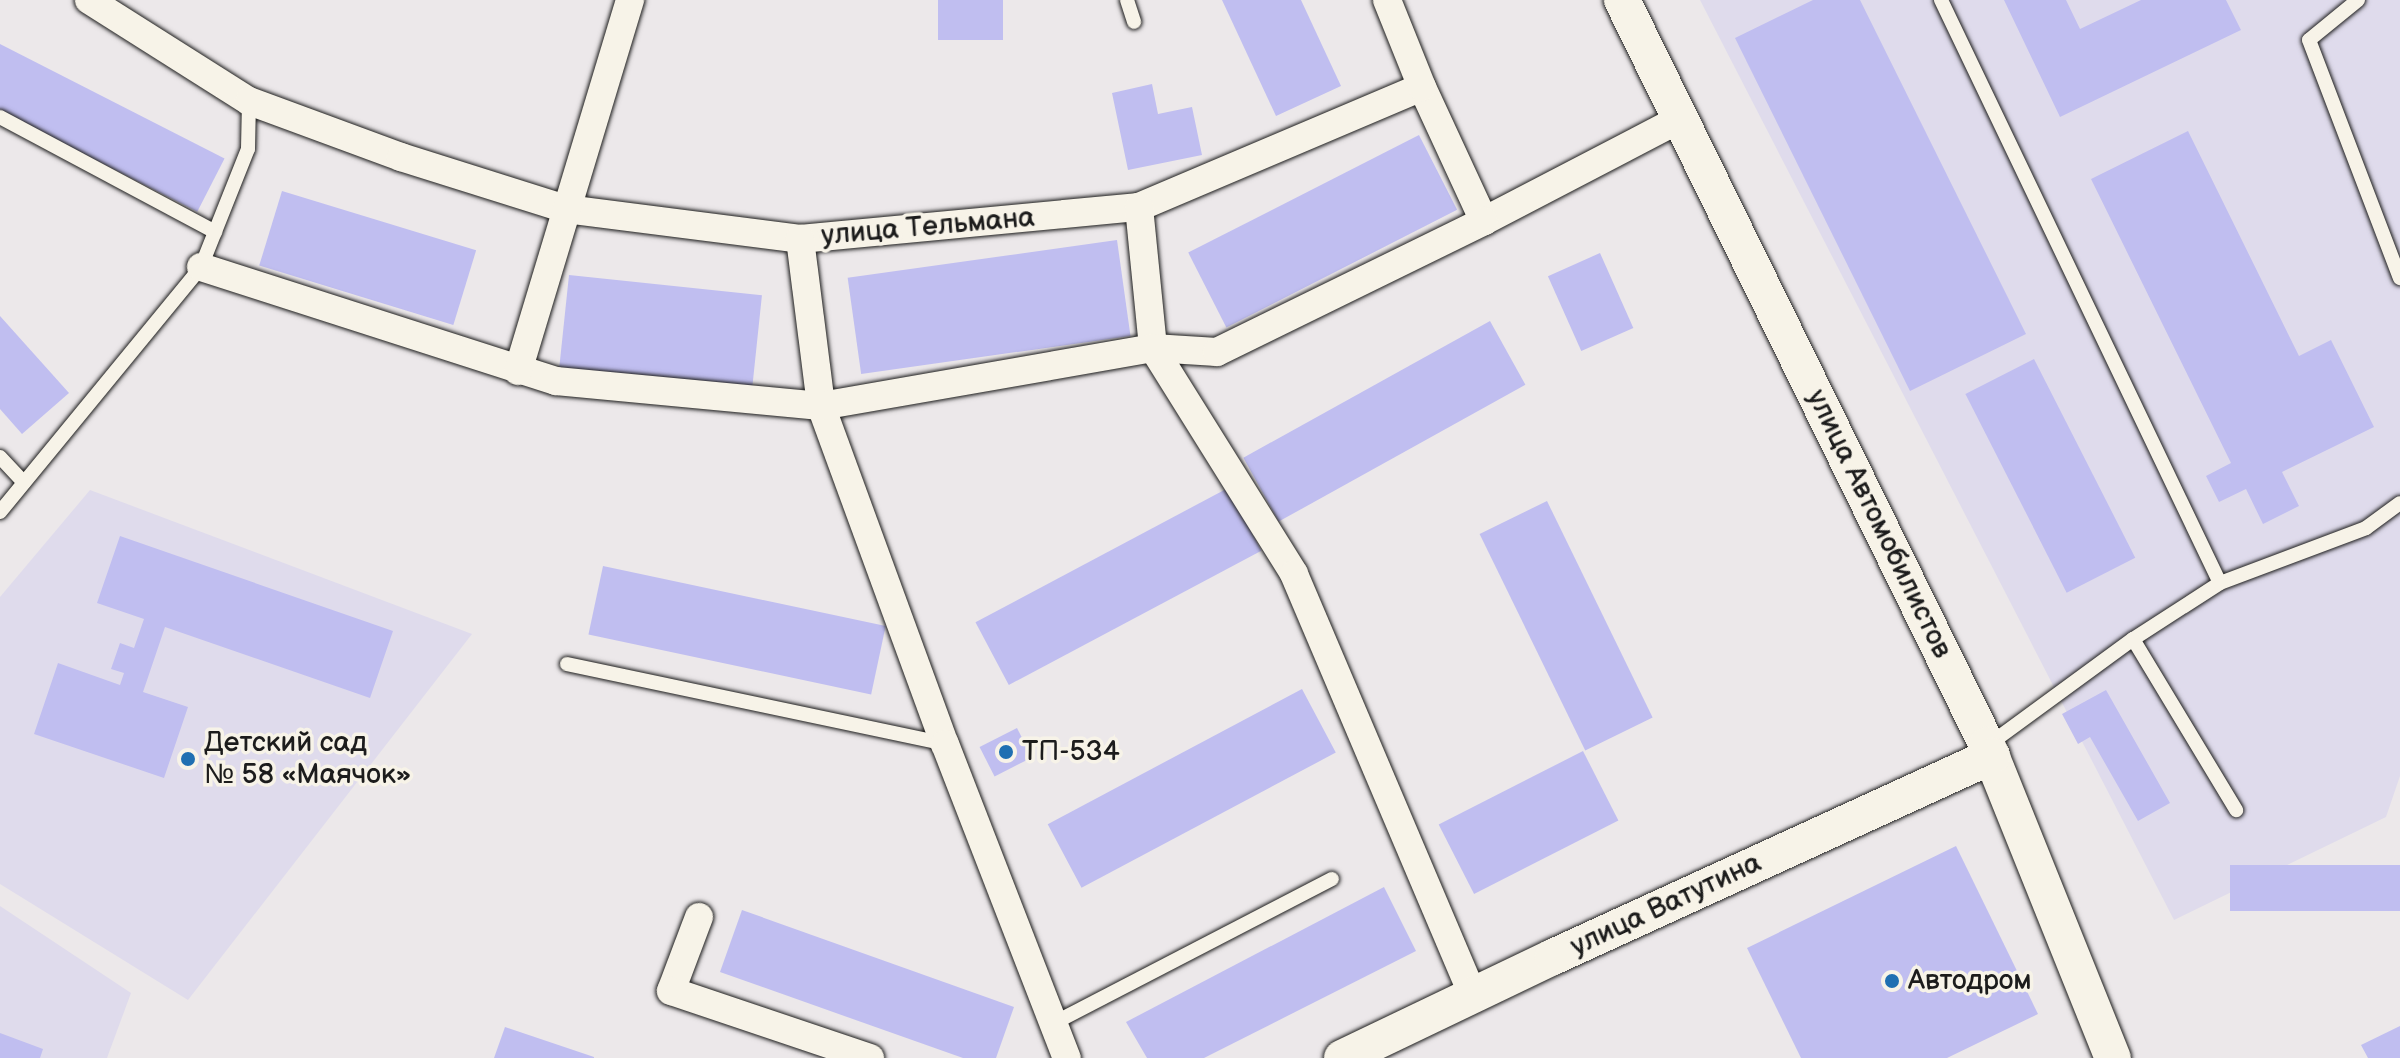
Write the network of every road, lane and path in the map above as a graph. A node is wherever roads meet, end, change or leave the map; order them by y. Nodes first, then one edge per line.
1 (89, 0) edge
2 (630, 0) edge
3 (1127, 0) edge
4 (1387, 0) edge
5 (1622, 0) edge
6 (1941, 0) edge
7 (2358, 0) edge
8 (1134, 22) dead end
9 (1422, 87) junction
10 (249, 101) junction
11 (0, 117) edge
12 (1680, 119) junction
13 (1139, 207) junction
14 (566, 209) junction
15 (1484, 221) junction
16 (215, 232) junction
17 (800, 239) junction
18 (201, 267) junction
19 (2400, 278) edge
20 (1153, 348) junction
21 (518, 371) junction
22 (821, 406) junction
23 (0, 457) edge
24 (24, 483) junction
25 (2400, 503) edge
26 (0, 512) edge
27 (2220, 583) junction
28 (2133, 639) junction
29 (567, 664) dead end
30 (945, 744) junction
31 (1990, 751) junction
32 (2236, 810) dead end
33 (1332, 879) dead end
34 (699, 917) dead end
35 (1473, 995) junction
36 (1054, 1023) junction
37 (870, 1058) edge
38 (1067, 1058) edge
39 (1342, 1058) edge
40 (2113, 1058) edge

1 - 10 street, улица Тельмана
2 - 14 street
3 - 8 lane
4 - 9 street
5 - 12 street, улица Автомобилистов
6 - 27 lane
7 - 19 lane
9 - 13 street, улица Тельмана
9 - 15 street
10 - 14 street, улица Тельмана
10 - 16 lane
11 - 16 lane
12 - 15 street
12 - 31 street, улица Автомобилистов
13 - 17 street, улица Тельмана
13 - 20 street
14 - 17 street, улица Тельмана
14 - 21 street
15 - 20 street
16 - 18 lane
17 - 22 street
18 - 21 street
18 - 24 lane
20 - 22 street
20 - 35 street
21 - 22 street
22 - 30 street
23 - 24 lane
24 - 26 lane
25 - 27 lane
27 - 28 lane
28 - 31 lane
28 - 32 lane
29 - 30 lane
30 - 36 street
31 - 35 street, улица Ватутина
31 - 40 street, улица Автомобилистов
33 - 36 lane
34 - 37 street
35 - 39 street, улица Ватутина
36 - 38 street

